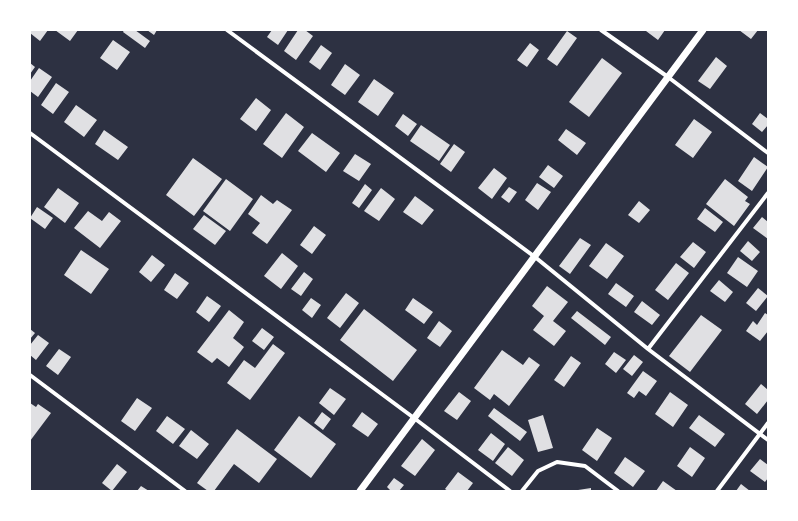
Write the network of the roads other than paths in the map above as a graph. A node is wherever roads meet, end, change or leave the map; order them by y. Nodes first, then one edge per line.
1 (227, 30) edge
2 (601, 30) edge
3 (703, 30) edge
4 (668, 77) junction
5 (30, 133) edge
6 (768, 152) edge
7 (768, 193) edge
8 (535, 257) junction
9 (648, 349) junction
10 (30, 376) edge
11 (414, 418) junction
12 (768, 423) edge
13 (760, 434) junction
14 (768, 440) edge
15 (185, 491) edge
16 (360, 491) edge
17 (510, 491) edge
18 (522, 491) edge
19 (618, 491) edge
20 (717, 491) edge

1 - 8 street
2 - 4 street
3 - 4 main road
4 - 6 street
4 - 8 main road
5 - 11 street
7 - 9 street
8 - 9 street
8 - 11 main road
9 - 13 street
10 - 15 street
11 - 16 main road
11 - 17 street
12 - 13 street
13 - 14 street
13 - 20 street
18 - 19 street

